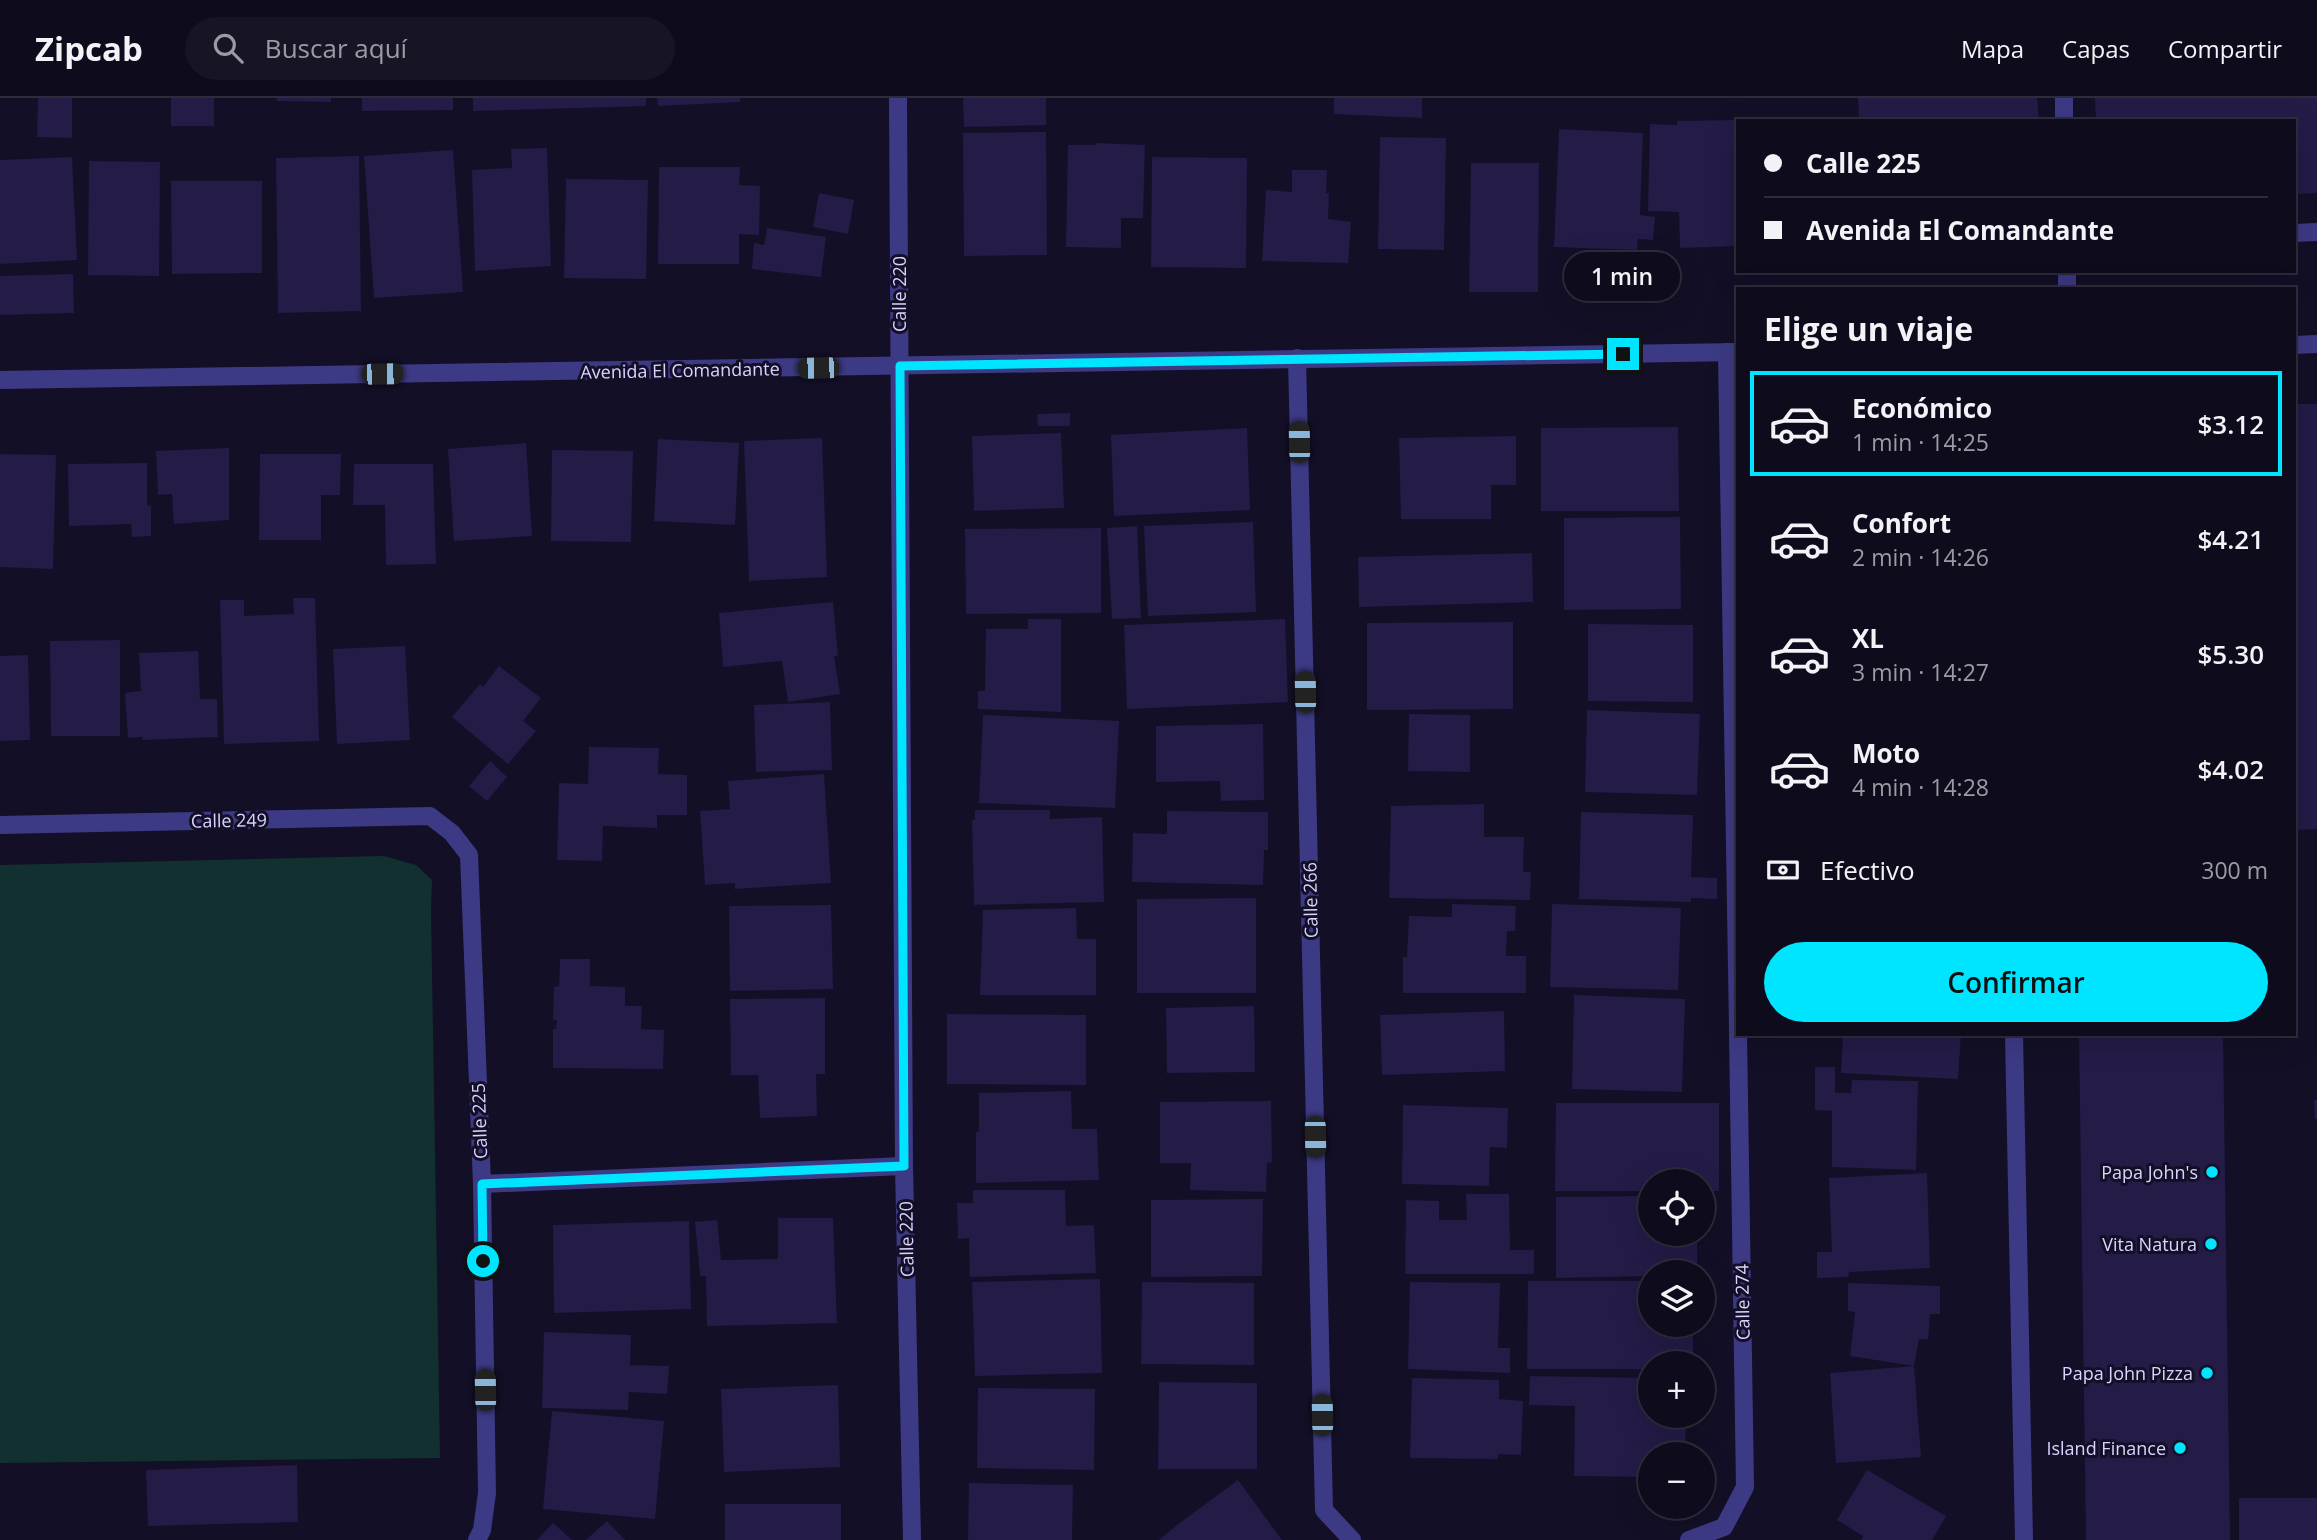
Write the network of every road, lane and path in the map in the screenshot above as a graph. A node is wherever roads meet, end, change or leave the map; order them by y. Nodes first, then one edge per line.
1 (898, 98) edge
2 (2064, 98) edge
3 (2064, 119) edge
4 (2317, 232) edge
5 (2296, 233) edge
6 (2317, 344) edge
7 (2296, 345) edge
8 (1732, 352) edge
9 (1297, 358) junction
10 (900, 366) junction
11 (0, 380) edge
12 (1736, 805) edge
13 (0, 825) edge
14 (452, 833) joint
15 (1738, 1036) edge
16 (2014, 1036) edge
17 (904, 1166) junction
18 (482, 1184) junction
19 (477, 1540) edge
20 (912, 1540) edge
21 (1352, 1540) edge
22 (1689, 1540) edge
23 (2024, 1540) edge

1 - 10 street, Calle 220
2 - 3 street
4 - 5 street
6 - 7 street
8 - 9 street, Avenida El Comandante
8 - 12 street, Calle 274
9 - 10 street, Avenida El Comandante
9 - 21 street, Calle 266
10 - 11 street, Avenida El Comandante
10 - 17 street, Calle 220
13 - 14 street, Calle 249
14 - 18 street, Calle 225
15 - 22 street, Calle 274
16 - 23 street
17 - 18 street
17 - 20 street, Calle 220
18 - 19 street, Calle 225

